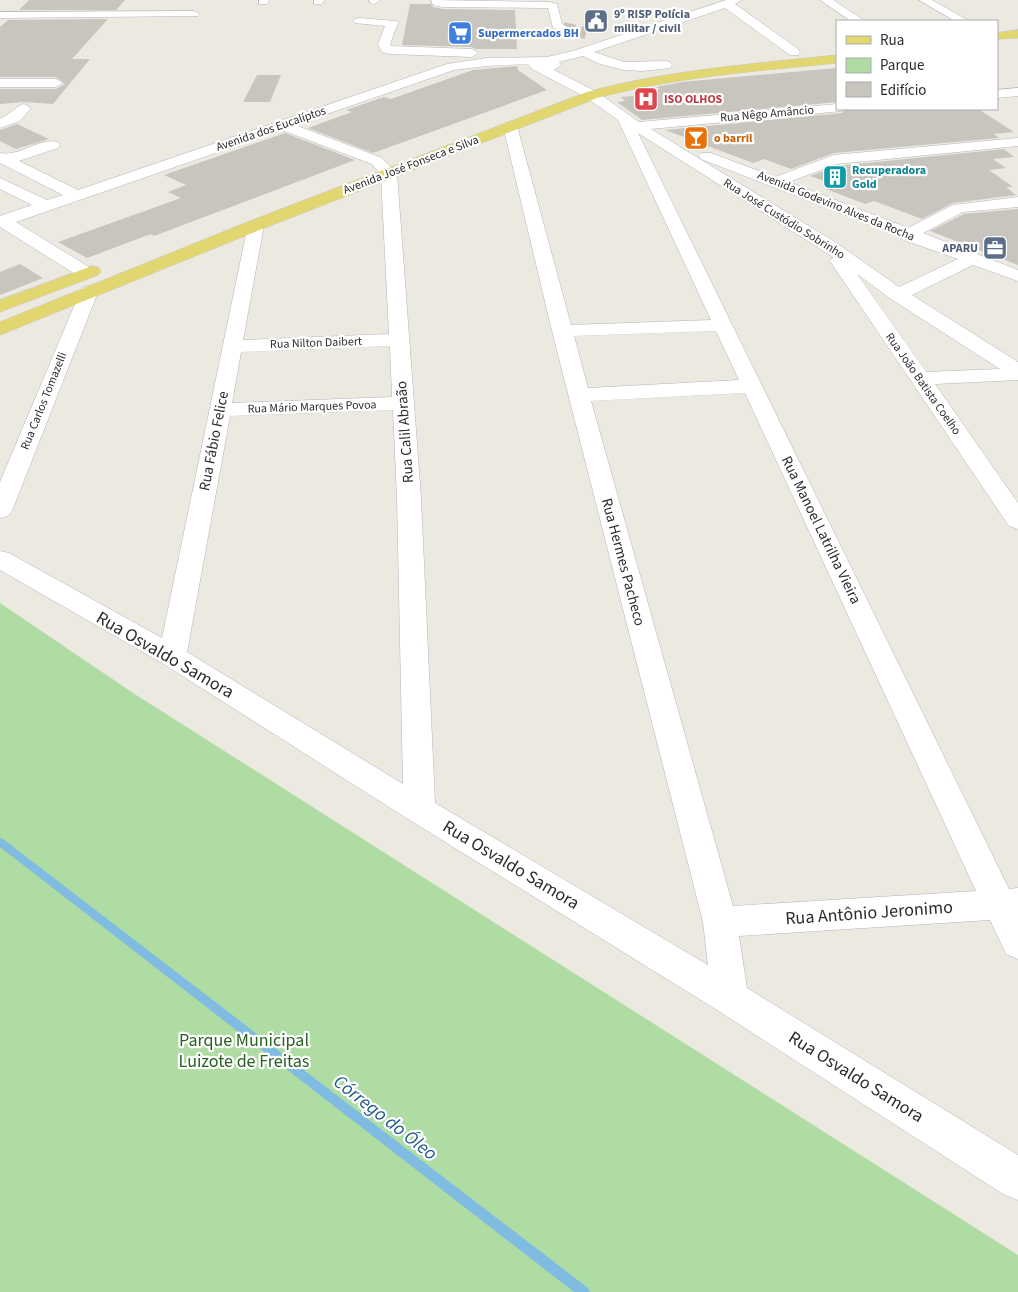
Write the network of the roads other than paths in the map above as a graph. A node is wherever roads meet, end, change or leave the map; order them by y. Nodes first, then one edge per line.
1 (436, 0) edge
2 (825, 0) edge
3 (924, 0) edge
4 (732, 2) edge
5 (194, 14) dead end
6 (0, 15) edge
7 (358, 20) dead end
8 (857, 20) edge
9 (961, 20) edge
10 (562, 28) dead end
11 (1018, 34) edge
12 (594, 35) tunnel mouth
13 (998, 36) edge
14 (616, 41) junction
15 (1018, 44) edge
16 (998, 46) edge
17 (836, 49) edge
18 (794, 52) junction
19 (581, 53) junction
20 (836, 59) edge
21 (412, 61) junction
22 (547, 63) junction
23 (666, 65) dead end
24 (385, 77) dead end
25 (56, 83) dead end
26 (2, 85) edge
27 (575, 88) junction
28 (1018, 92) edge
29 (998, 94) edge
30 (592, 95) junction
31 (24, 108) dead end
32 (836, 108) edge
33 (631, 122) junction
34 (0, 124) edge
35 (282, 125) junction
36 (510, 126) junction
37 (449, 135) dead end
38 (653, 137) junction
39 (1018, 142) edge
40 (53, 144) dead end
41 (3, 159) edge
42 (387, 163) junction
43 (361, 167) dead end
44 (35, 176) junction
45 (776, 182) junction
46 (2, 184) edge
47 (78, 196) junction
48 (1018, 202) edge
49 (46, 206) junction
50 (1, 222) edge
51 (256, 225) junction
52 (907, 235) junction
53 (828, 246) junction
54 (971, 260) junction
55 (105, 266) dead end
56 (1018, 276) edge
57 (88, 282) junction
58 (898, 295) junction
59 (0, 306) edge
60 (722, 325) junction
61 (0, 329) edge
62 (562, 331) junction
63 (399, 340) junction
64 (232, 346) junction
65 (1018, 372) edge
66 (920, 379) junction
67 (752, 386) junction
68 (579, 396) junction
69 (403, 403) junction
70 (220, 410) junction
71 (0, 511) edge
72 (1018, 521) edge
73 (0, 559) edge
74 (172, 656) junction
75 (419, 810) junction
76 (1009, 904) edge
77 (720, 922) junction
78 (1018, 943) edge
79 (730, 998) junction
80 (1018, 1179) edge

1 - 10 street
2 - 8 street
3 - 9 street
4 - 14 street
4 - 18 street
5 - 6 street
7 - 21 street
11 - 13 main road
12 - 14 street
14 - 19 street
15 - 16 main road
17 - 18 main road, Avenida José Fonseca e Silva
18 - 27 main road, Avenida José Fonseca e Silva
19 - 22 street
19 - 23 street
20 - 30 main road, Avenida José Fonseca e Silva
21 - 22 street
21 - 24 street
22 - 27 street, Rua José Custódio Sobrinho
22 - 35 street, Avenida dos Eucalíptos
25 - 26 street
27 - 30 street, Rua José Custódio Sobrinho
27 - 37 main road, Avenida José Fonseca e Silva
28 - 29 street
30 - 33 street, Rua José Custódio Sobrinho
30 - 36 main road, Avenida José Fonseca e Silva
31 - 34 street
32 - 33 street, Rua Nêgo Amâncio
33 - 38 street, Rua José Custódio Sobrinho
33 - 60 street, Rua Manoel Latrilha Vieira
35 - 42 street
35 - 47 street, Avenida dos Eucalíptos
36 - 42 main road, Avenida José Fonseca e Silva
36 - 62 street, Rua Hermes Pacheco
38 - 45 street, Avenida Godevino Alves da Rocha
38 - 53 street, Rua José Custódio Sobrinho
39 - 45 street
40 - 41 street
41 - 44 street
42 - 43 main road, Avenida José Fonseca e Silva
42 - 51 main road, Avenida José Fonseca e Silva
42 - 63 street, Rua Calil Abraão
44 - 46 street
44 - 47 street
45 - 52 street, Avenida Godevino Alves da Rocha
46 - 49 street
47 - 49 street, Avenida dos Eucalíptos
48 - 52 street
49 - 50 street, Avenida dos Eucalíptos
50 - 57 street
51 - 57 main road, Avenida José Fonseca e Silva
51 - 64 street, Rua Fábio Felice
52 - 54 street, Avenida Godevino Alves da Rocha
53 - 58 street, Rua José Custódio Sobrinho
53 - 66 street, Rua João Batista Coelho
54 - 56 street, Avenida Godevino Alves da Rocha
54 - 58 street
55 - 57 main road, Avenida José Fonseca e Silva
57 - 59 main road, Avenida José Fonseca e Silva
57 - 61 main road, Avenida José Fonseca e Silva
57 - 71 street, Rua Carlos Tomazelli
58 - 65 street, Rua José Custódio Sobrinho
60 - 62 street
60 - 67 street, Rua Manoel Latrilha Vieira
62 - 68 street, Rua Hermes Pacheco
63 - 64 street, Rua Nilton Daibert
63 - 69 street, Rua Calil Abraão
64 - 70 street, Rua Fábio Felice
65 - 66 street
66 - 72 street, Rua João Batista Coelho
67 - 68 street
67 - 76 street, Rua Manoel Latrilha Vieira
68 - 77 street, Rua Hermes Pacheco
69 - 70 street, Rua Mário Marques Povoa
69 - 75 street, Rua Calil Abraão
70 - 74 street, Rua Fábio Felice
73 - 74 street, Rua Osvaldo Samora
74 - 75 street, Rua Osvaldo Samora
75 - 79 street, Rua Osvaldo Samora
76 - 77 street, Rua Antônio Jeronimo
76 - 78 street, Rua Manoel Latrilha Vieira
77 - 79 street, Rua Hermes Pacheco
79 - 80 street, Rua Osvaldo Samora

